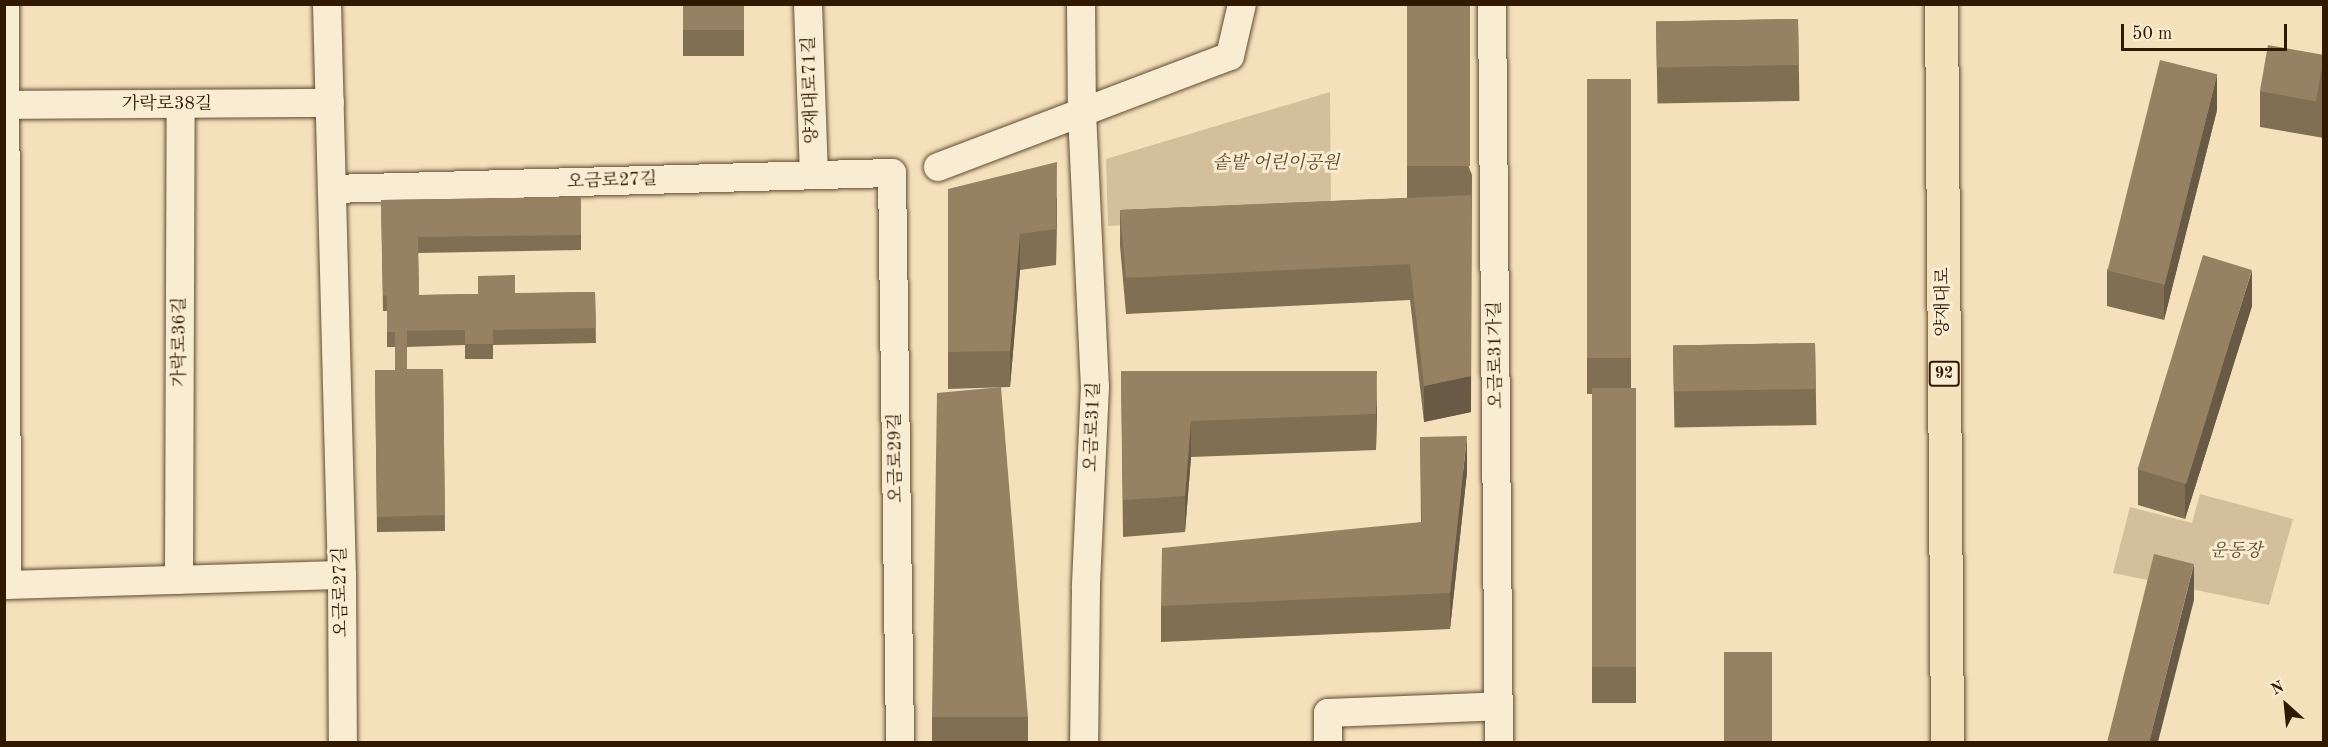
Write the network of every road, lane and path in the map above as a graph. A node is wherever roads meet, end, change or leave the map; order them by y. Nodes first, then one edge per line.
1 (5, 4) edge
2 (327, 4) edge
3 (808, 4) edge
4 (1081, 4) edge
5 (1242, 4) edge
6 (1492, 4) edge
7 (1941, 4) edge
8 (330, 103) junction
9 (181, 104) junction
10 (5, 105) edge
11 (1082, 112) junction
12 (938, 167) dead end
13 (892, 173) joint
14 (814, 175) junction
15 (332, 189) junction
16 (342, 575) junction
17 (179, 580) junction
18 (6, 585) edge
19 (1499, 706) junction
20 (343, 742) edge
21 (900, 742) edge
22 (1084, 742) edge
23 (1328, 742) edge
24 (1499, 742) edge
25 (1947, 742) edge

1 - 10 street
2 - 8 street, 오금로27길
3 - 14 street, 양재대로71길
4 - 11 street, 오금로31길
5 - 11 street
6 - 19 street, 오금로31가길
7 - 25 main road, 양재대로 / 92
8 - 9 street, 가락로38길
8 - 15 street, 오금로27길
9 - 10 street, 가락로38길
9 - 17 street, 가락로36길
10 - 18 street
11 - 12 street
11 - 22 street, 오금로31길
13 - 14 street, 오금로27길
13 - 21 street, 오금로29길
14 - 15 street, 오금로27길
15 - 16 street, 오금로27길
16 - 17 street
16 - 20 street, 오금로27길
17 - 18 street
19 - 23 street
19 - 24 street, 오금로31가길

